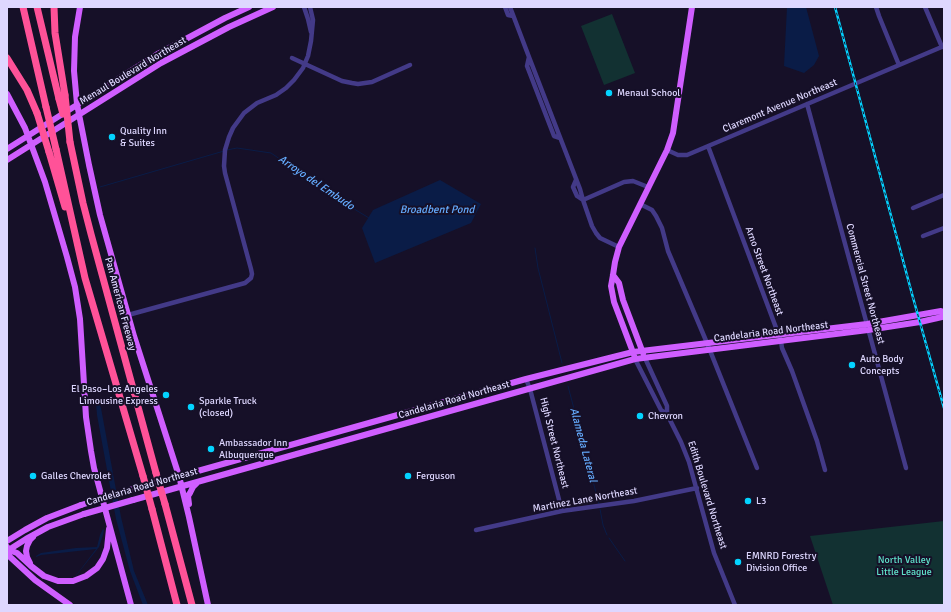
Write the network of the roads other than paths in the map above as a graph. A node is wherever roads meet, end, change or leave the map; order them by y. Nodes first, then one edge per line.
1 (23, 7) edge
2 (37, 7) edge
3 (54, 7) edge
4 (80, 7) edge
5 (249, 7) edge
6 (274, 7) edge
7 (304, 7) edge
8 (310, 7) edge
9 (504, 7) edge
10 (510, 7) edge
11 (692, 7) edge
12 (876, 7) edge
13 (925, 7) edge
14 (513, 16) junction
15 (311, 33) junction
16 (943, 46) edge
17 (7, 58) edge
18 (292, 58) dead end
19 (305, 64) junction
20 (7, 65) edge
21 (410, 65) dead end
22 (899, 65) junction
23 (27, 90) junction
24 (7, 94) edge
25 (62, 97) junction
26 (77, 104) junction
27 (807, 104) junction
28 (79, 115) junction
29 (29, 136) junction
30 (32, 144) junction
31 (708, 146) junction
32 (7, 149) edge
33 (667, 150) junction
34 (52, 151) junction
35 (7, 160) edge
36 (648, 187) junction
37 (944, 195) edge
38 (583, 200) junction
39 (640, 204) junction
40 (913, 208) dead end
41 (944, 228) edge
42 (923, 236) dead end
43 (619, 247) junction
44 (614, 275) junction
45 (944, 313) edge
46 (128, 315) junction
47 (867, 327) junction
48 (780, 338) junction
49 (709, 346) junction
50 (642, 350) junction
51 (633, 352) junction
52 (645, 358) junction
53 (635, 359) junction
54 (526, 380) junction
55 (530, 389) junction
56 (667, 414) junction
57 (757, 468) dead end
58 (906, 468) dead end
59 (825, 470) dead end
60 (179, 476) junction
61 (199, 481) junction
62 (181, 486) junction
63 (696, 488) junction
64 (562, 511) junction
65 (109, 524) junction
66 (476, 530) dead end
67 (37, 533) junction
68 (7, 541) edge
69 (194, 542) junction
70 (8, 549) edge
71 (31, 566) junction
72 (70, 605) edge
73 (132, 605) edge
74 (177, 605) edge
75 (192, 605) edge
76 (208, 605) edge
77 (735, 605) edge

1 - 34 highway, bridge
2 - 25 highway
3 - 25 highway
4 - 26 main road
5 - 26 main road, Menaul Boulevard Northeast
6 - 28 main road, Menaul Boulevard Northeast
7 - 15 street
8 - 15 street
9 - 14 street
10 - 14 street
11 - 33 main road, Edith Boulevard Northeast
12 - 22 street
13 - 16 street
14 - 38 street
15 - 19 street
16 - 22 street, Claremont Avenue Northeast
17 - 23 highway
18 - 19 street
19 - 21 street
19 - 46 street
20 - 23 highway
22 - 27 street, Claremont Avenue Northeast
23 - 34 highway, bridge
24 - 29 main road
25 - 75 highway, Pan American Freeway, bridge
26 - 28 main road
26 - 29 main road, Menaul Boulevard Northeast
27 - 31 street, Claremont Avenue Northeast
27 - 47 street, Commercial Street Northeast
28 - 30 main road, Menaul Boulevard Northeast
28 - 46 main road
29 - 30 main road
29 - 32 main road, Menaul Boulevard Northeast
30 - 35 main road, Menaul Boulevard Northeast
30 - 65 main road
31 - 33 street, Claremont Avenue Northeast
31 - 48 street, Arno Street Northeast
33 - 36 main road, Edith Boulevard Northeast
34 - 74 highway, bridge
36 - 38 street
36 - 39 main road, Edith Boulevard Northeast
37 - 40 street
38 - 43 street
39 - 43 main road, Edith Boulevard Northeast
39 - 49 street
41 - 42 street
43 - 44 main road, Edith Boulevard Northeast
44 - 50 main road, Edith Boulevard Northeast
44 - 51 main road, Edith Boulevard Northeast
45 - 47 main road, Candelaria Road Northeast
46 - 60 main road
47 - 48 main road, Candelaria Road Northeast
47 - 58 street, Commercial Street Northeast
48 - 49 main road, Candelaria Road Northeast
48 - 59 street, Arno Street Northeast
49 - 50 main road, Candelaria Road Northeast
49 - 52 main road, Candelaria Road Northeast
49 - 57 street
50 - 51 main road, Candelaria Road Northeast
50 - 52 main road, Edith Boulevard Northeast
51 - 53 main road, Edith Boulevard Northeast
51 - 54 main road, Candelaria Road Northeast
52 - 53 main road, Candelaria Road Northeast
52 - 56 street, Edith Boulevard Northeast
53 - 55 main road, Candelaria Road Northeast
53 - 56 street, Edith Boulevard Northeast
54 - 55 street, High Street Northeast
54 - 60 main road, Candelaria Road Northeast
55 - 61 main road, Candelaria Road Northeast
55 - 64 street, High Street Northeast
56 - 63 street, Edith Boulevard Northeast
60 - 62 main road
60 - 68 main road, Candelaria Road Northeast, bridge
61 - 62 main road, Candelaria Road Northeast
61 - 69 main road
62 - 67 main road, Candelaria Road Northeast, bridge
62 - 69 main road
63 - 64 street, Martinez Lane Northeast
63 - 77 street, Edith Boulevard Northeast
64 - 66 street, Martinez Lane Northeast
65 - 71 main road
65 - 73 main road
67 - 70 main road, Candelaria Road Northeast
67 - 71 main road
69 - 76 main road
70 - 71 main road
70 - 72 main road

